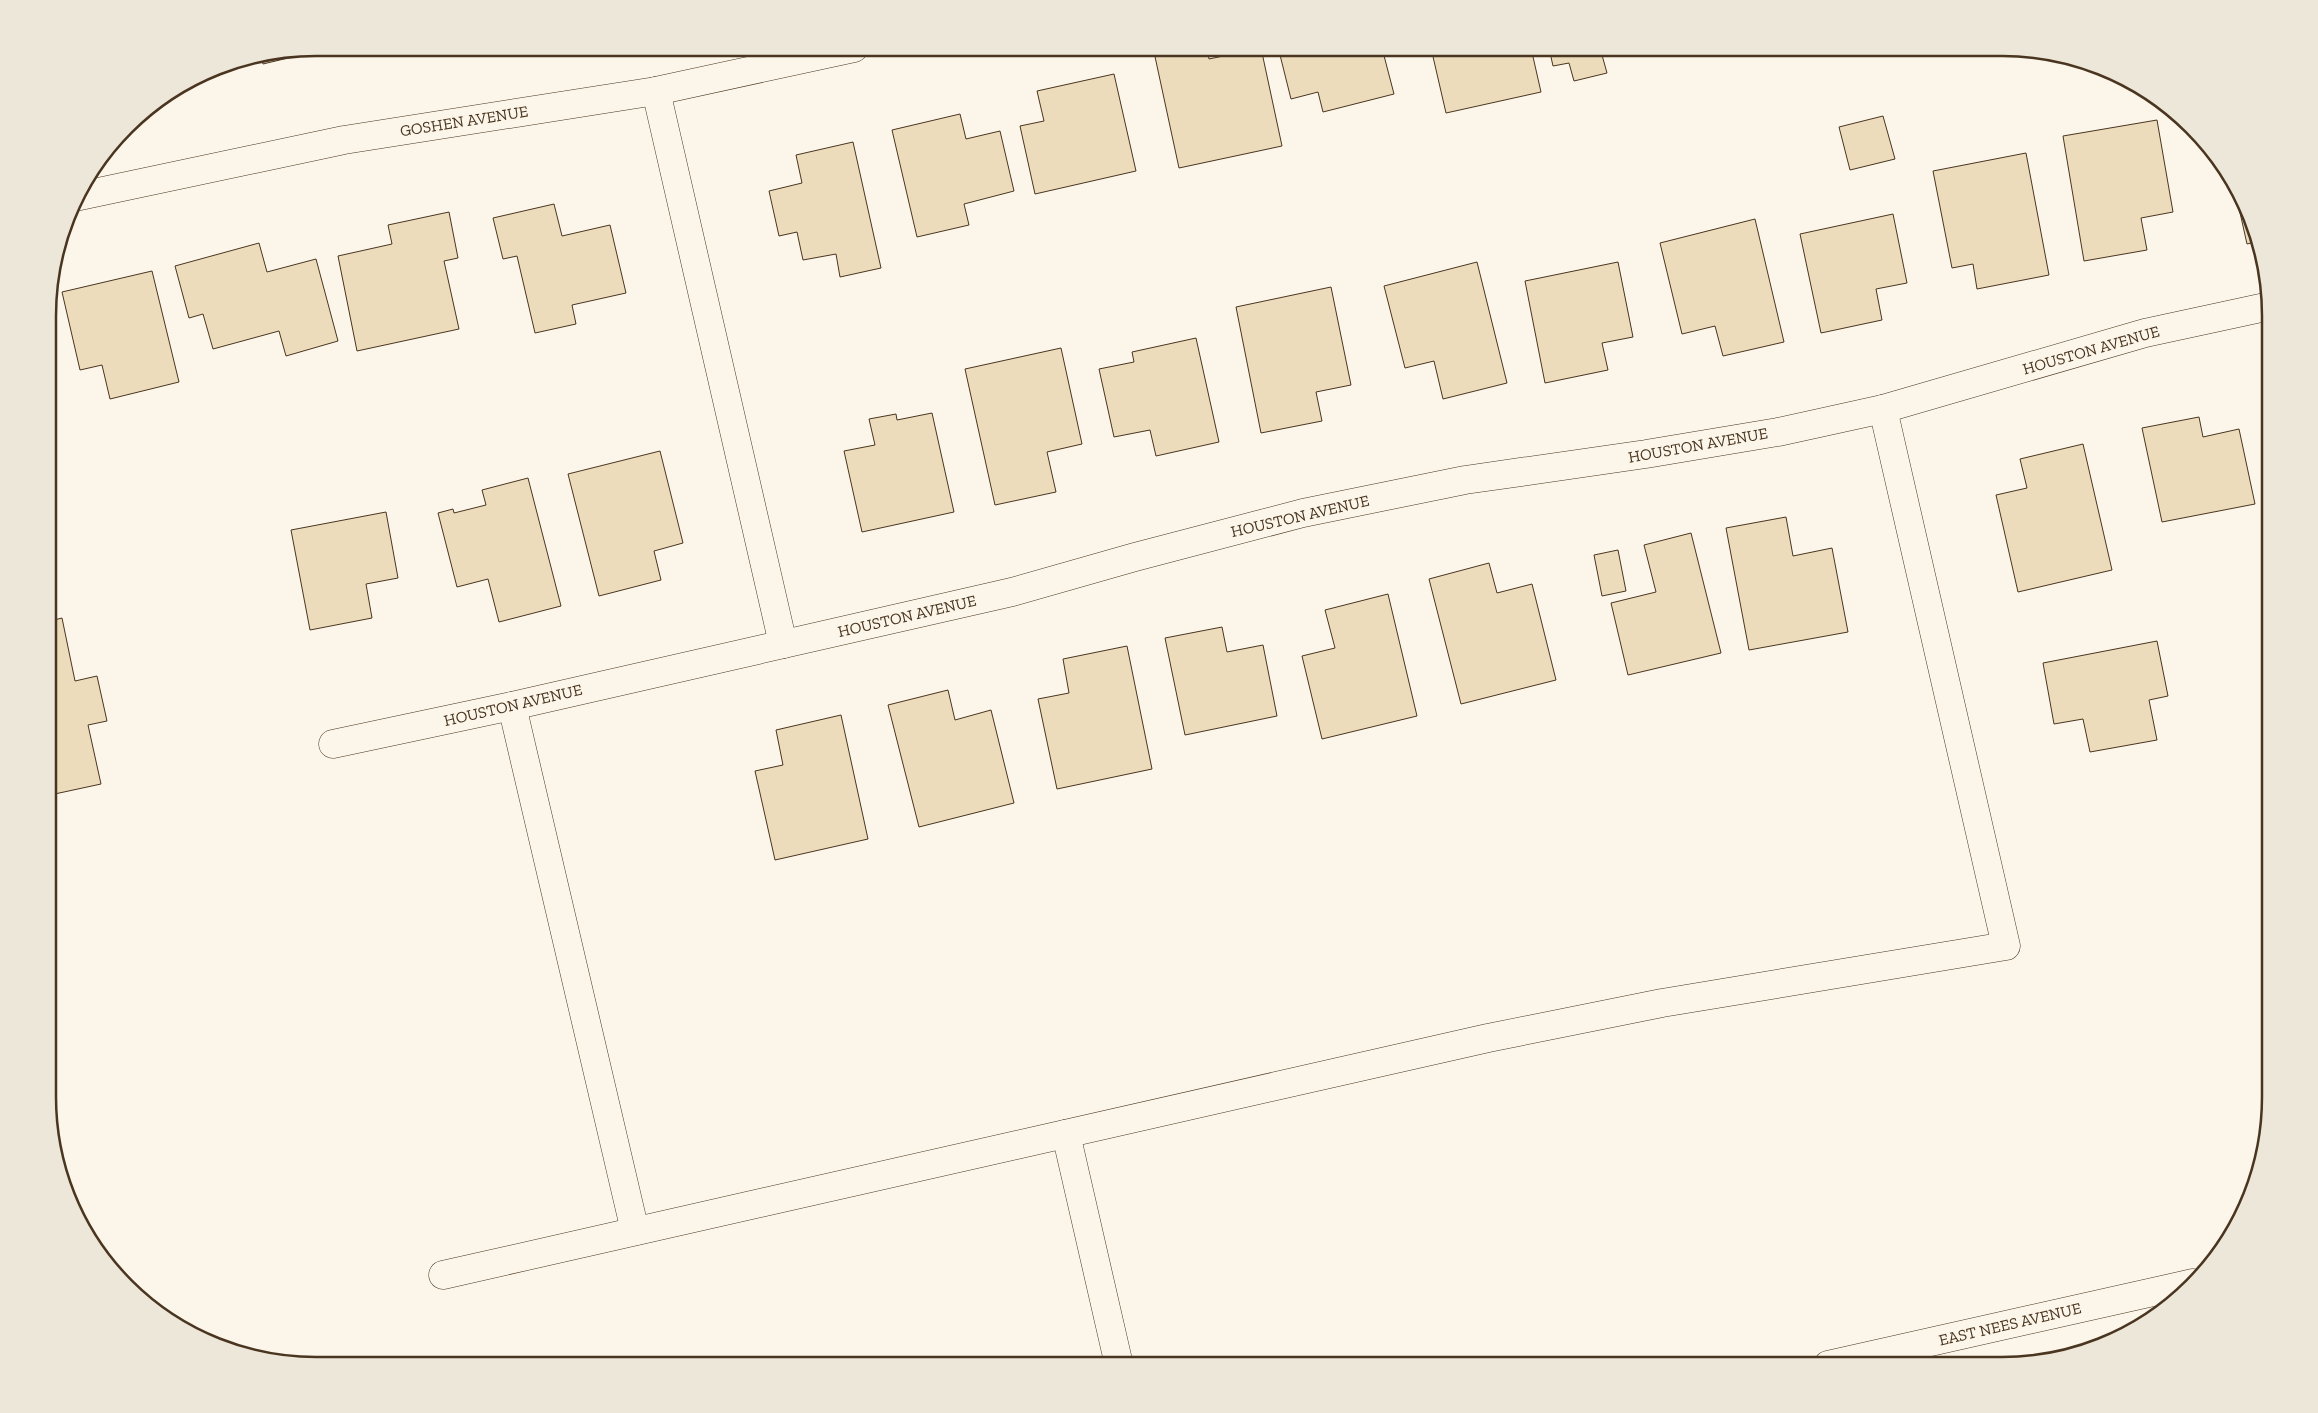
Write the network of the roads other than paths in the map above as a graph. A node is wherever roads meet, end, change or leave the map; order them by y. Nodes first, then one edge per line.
1 (816, 56) edge
2 (656, 90) junction
3 (86, 195) edge
4 (2262, 308) edge
5 (1883, 409) junction
6 (783, 644) junction
7 (512, 706) junction
8 (333, 744) dead end
9 (1066, 1134) junction
10 (635, 1231) junction
11 (443, 1275) dead end
12 (2180, 1286) edge
13 (1118, 1357) edge
14 (1864, 1357) edge

1 - 2 street, GOSHEN AVENUE
2 - 3 street, GOSHEN AVENUE
2 - 6 street
4 - 5 street, HOUSTON AVENUE
5 - 6 street, HOUSTON AVENUE
5 - 9 street
6 - 7 street, HOUSTON AVENUE
7 - 8 street, HOUSTON AVENUE
7 - 10 street
9 - 10 street
9 - 13 street
10 - 11 street
12 - 14 street, EAST NEES AVENUE

